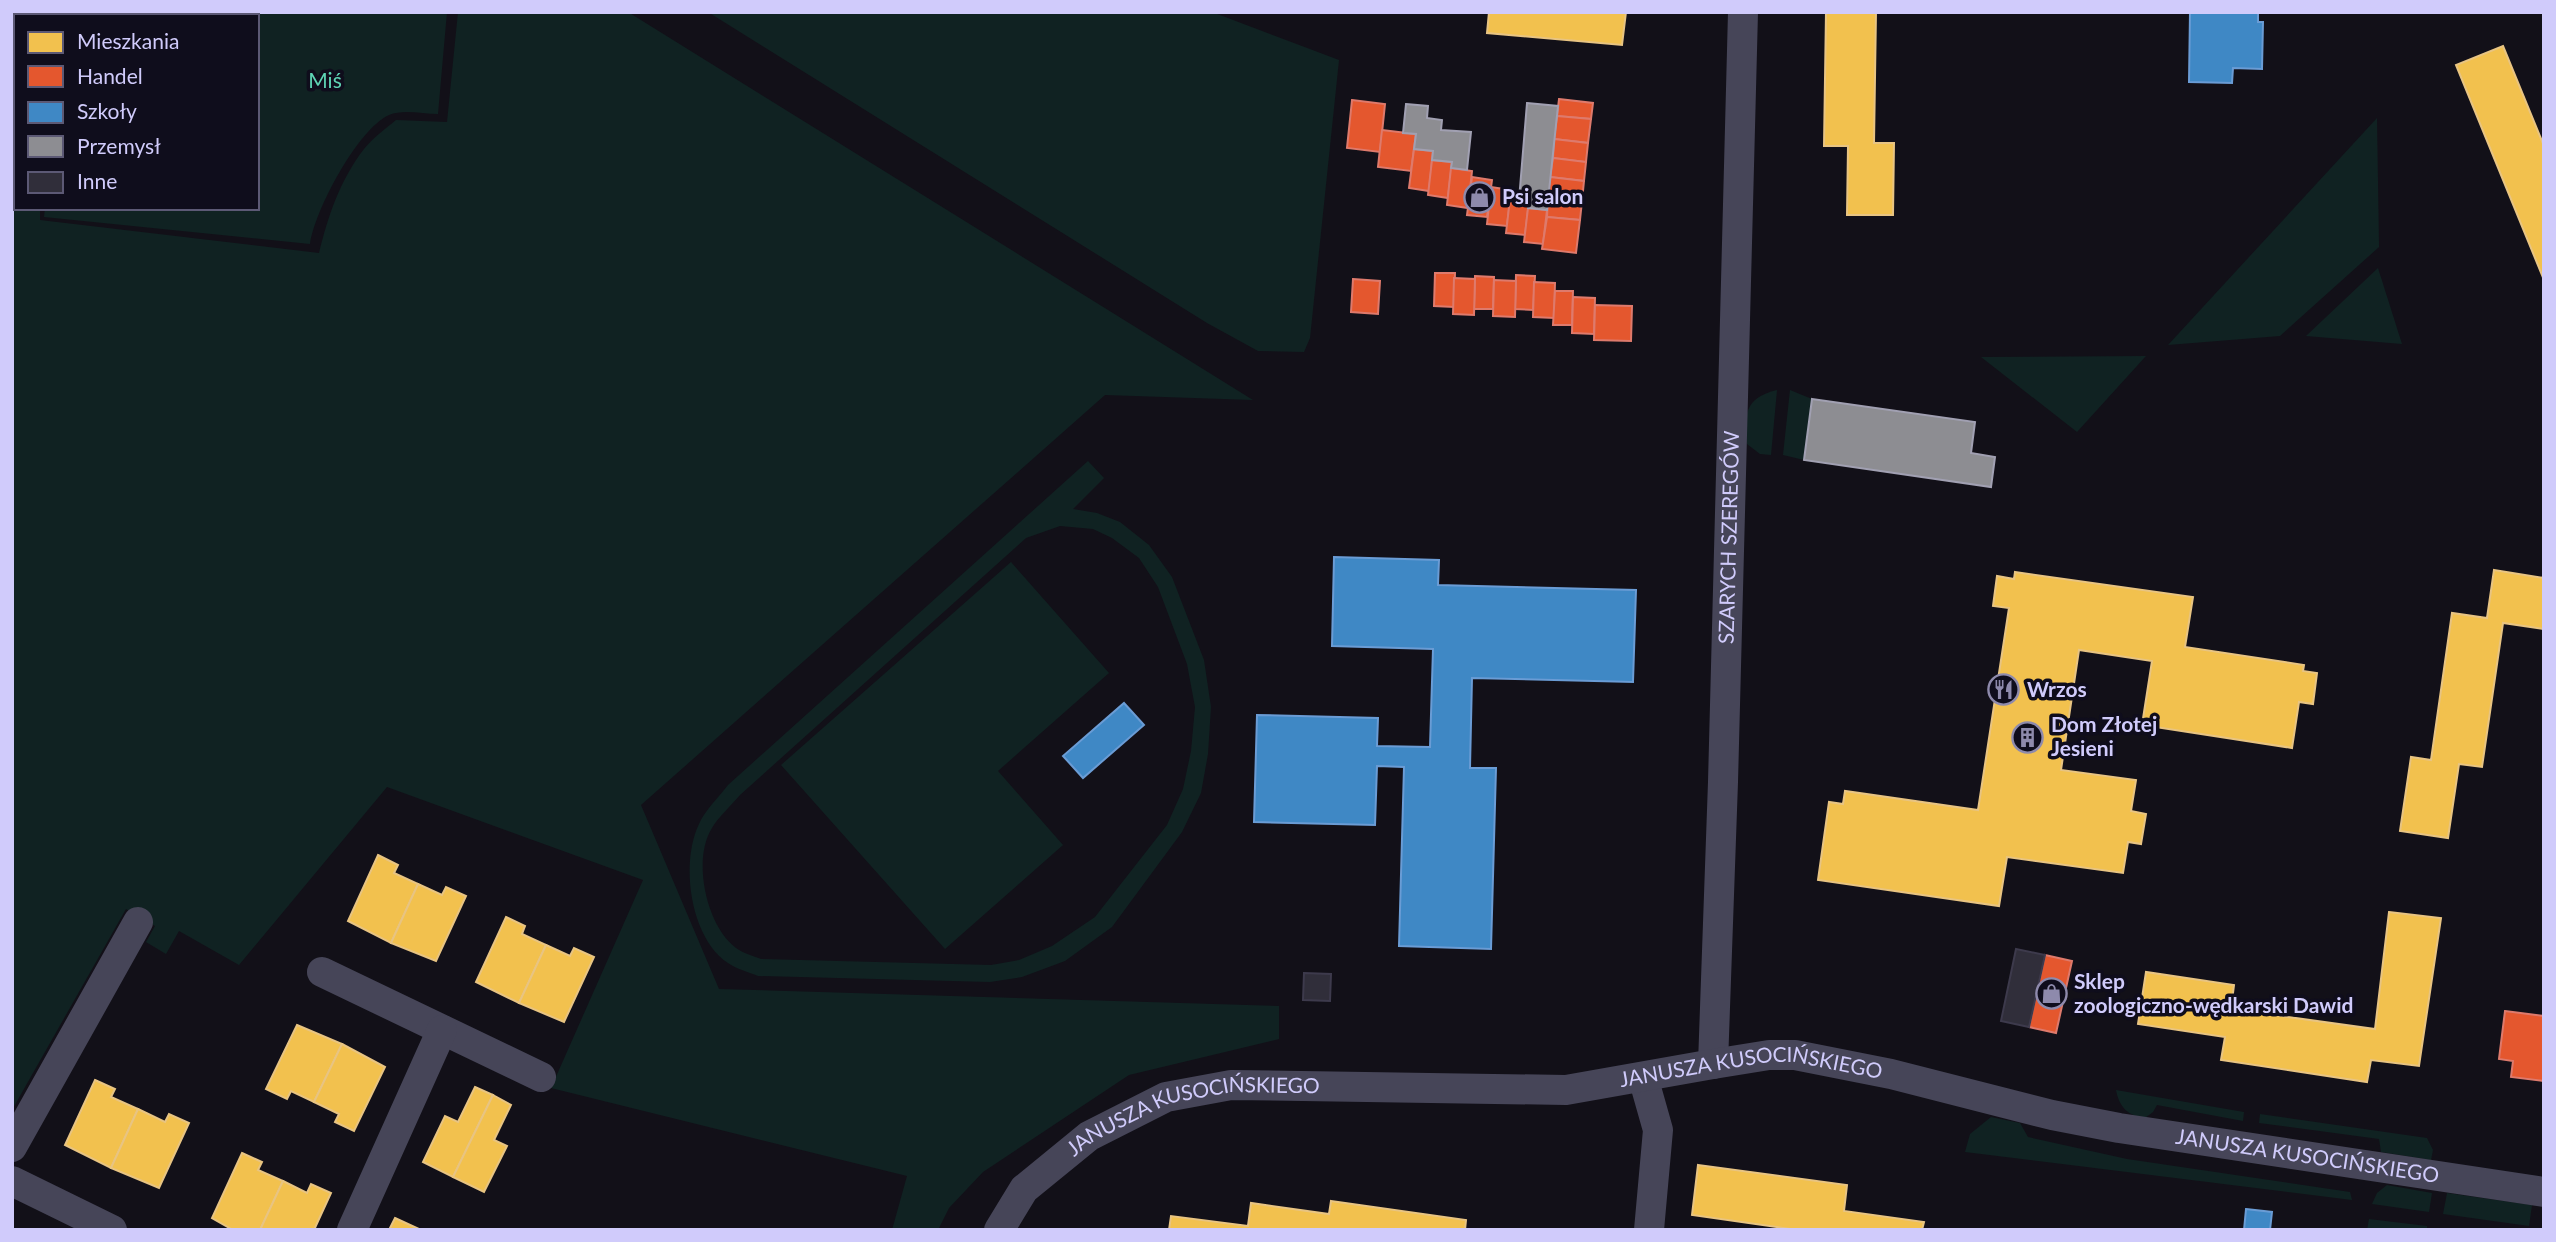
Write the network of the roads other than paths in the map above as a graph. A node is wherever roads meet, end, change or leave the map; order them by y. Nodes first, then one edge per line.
1 (1743, 12) edge
2 (138, 922) dead end
3 (322, 972) dead end
4 (442, 1030) junction
5 (1713, 1063) junction
6 (541, 1077) dead end
7 (1643, 1077) junction
8 (12, 1147) edge
9 (12, 1181) edge
10 (2544, 1192) edge
11 (112, 1230) edge
12 (352, 1230) edge
13 (999, 1230) edge
14 (1649, 1230) edge

1 - 5 street, SZARYCH SZEREGÓW
2 - 8 street
3 - 4 street
4 - 6 street
4 - 12 street
5 - 7 street, JANUSZA KUSOCIŃSKIEGO
5 - 10 street, JANUSZA KUSOCIŃSKIEGO
7 - 13 street, JANUSZA KUSOCIŃSKIEGO
7 - 14 street
9 - 11 street

